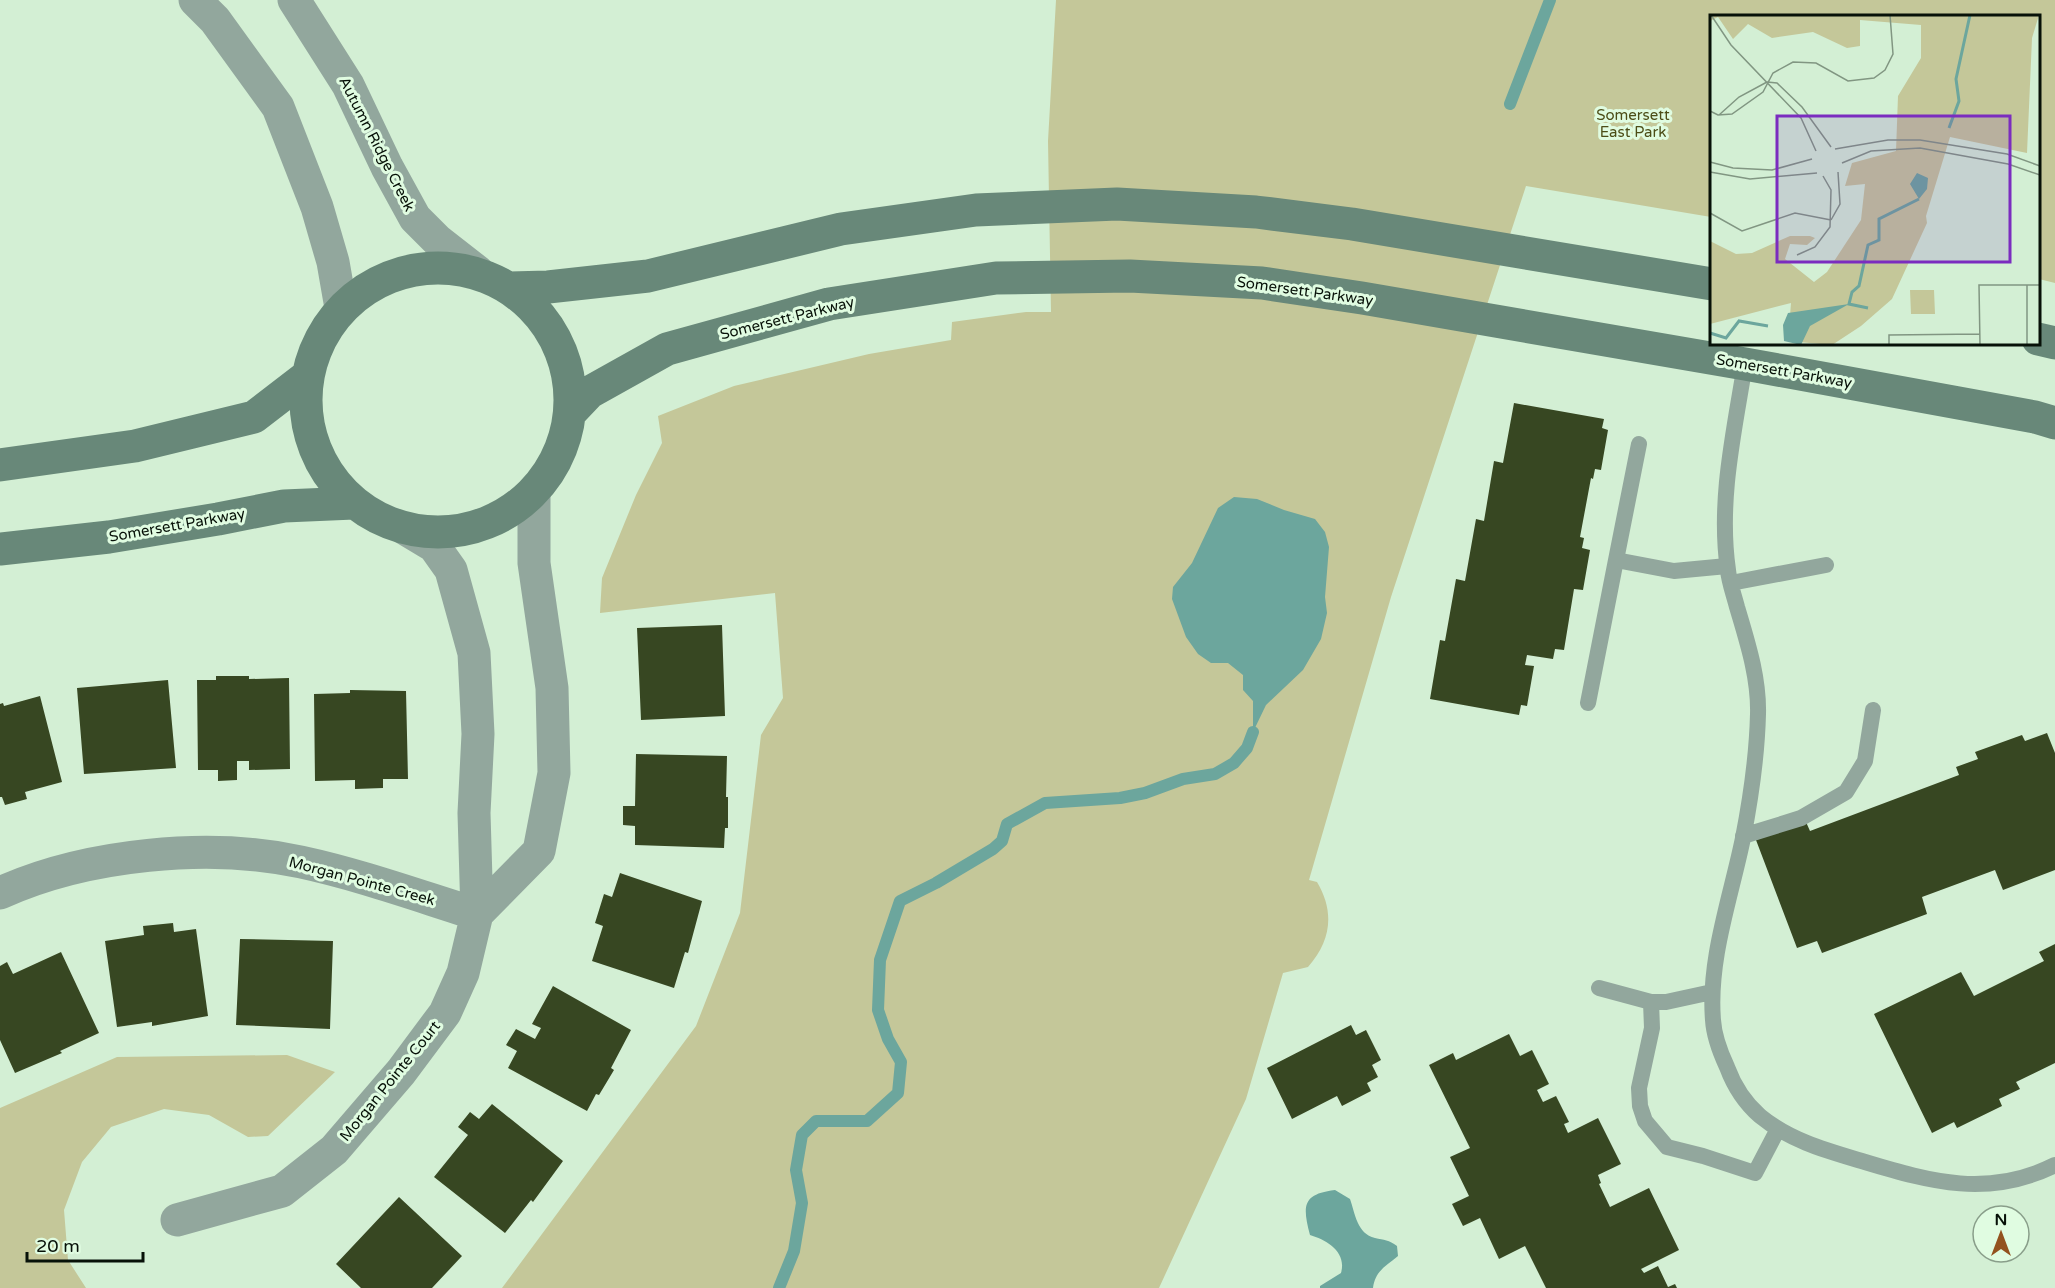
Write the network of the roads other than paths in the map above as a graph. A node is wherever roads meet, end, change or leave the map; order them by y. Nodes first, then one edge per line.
1 (195, 0) edge
2 (294, 0) edge
3 (478, 272) junction
4 (1710, 284) edge
5 (510, 288) junction
6 (341, 308) junction
7 (2040, 339) edge
8 (2055, 343) edge
9 (1745, 364) junction
10 (306, 377) junction
11 (571, 412) junction
12 (2055, 423) edge
13 (1639, 444) dead end
14 (0, 465) edge
15 (534, 492) junction
16 (354, 503) junction
17 (404, 528) junction
18 (0, 549) edge
19 (1616, 560) junction
20 (1826, 565) dead end
21 (1729, 575) junction
22 (1588, 703) dead end
23 (1873, 710) dead end
24 (1743, 836) junction
25 (0, 893) edge
26 (477, 914) junction
27 (1599, 988) dead end
28 (1712, 992) junction
29 (1651, 1002) junction
30 (1778, 1129) junction
31 (2055, 1165) edge
32 (177, 1221) dead end

1 - 6 street
2 - 3 street, Autumn Ridge Creek
3 - 5 main road
3 - 6 main road
4 - 5 main road
5 - 11 main road
6 - 10 main road
7 - 8 main road
9 - 11 main road, Somersett Parkway
9 - 12 main road, Somersett Parkway
9 - 21 lane
10 - 14 main road
10 - 16 main road
11 - 15 main road
13 - 19 lane
15 - 17 main road
15 - 26 street
16 - 17 main road
16 - 18 main road, Somersett Parkway
17 - 26 street
19 - 21 lane
19 - 22 lane
20 - 21 lane
21 - 24 lane
23 - 24 lane
24 - 28 lane
25 - 26 street, Morgan Pointe Creek
26 - 32 street, Morgan Pointe Court
27 - 29 lane
28 - 29 lane
28 - 30 lane
29 - 30 lane
30 - 31 lane

